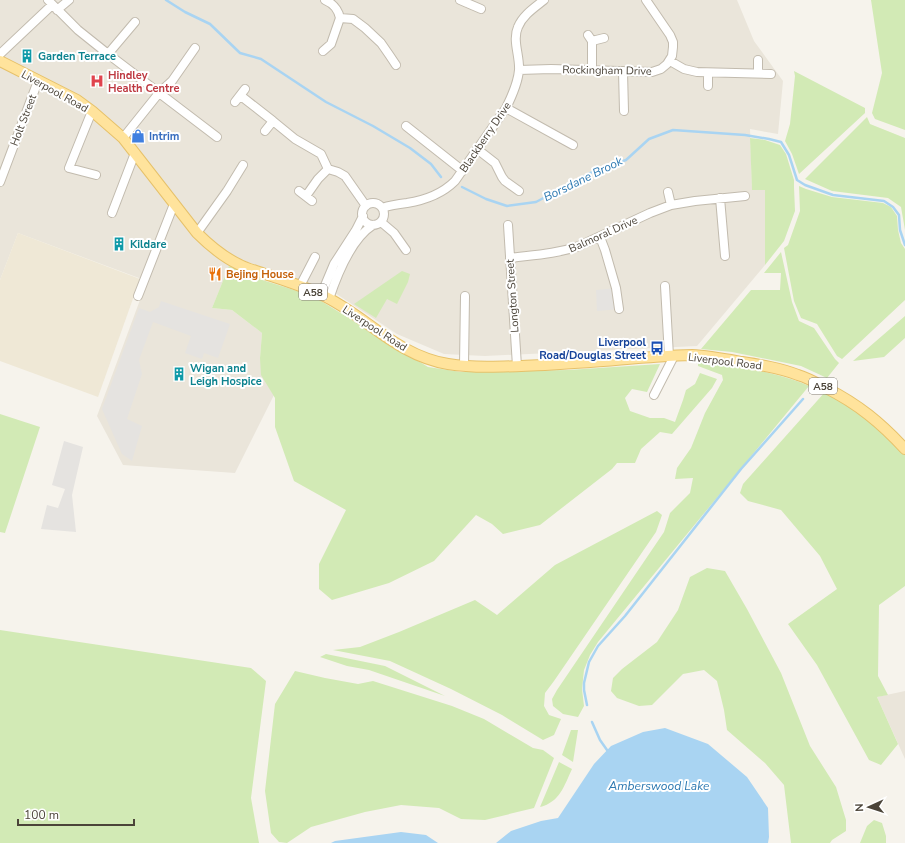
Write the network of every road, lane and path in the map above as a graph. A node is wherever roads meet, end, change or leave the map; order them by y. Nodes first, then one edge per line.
1 (69, 0) edge
2 (325, 0) edge
3 (460, 0) edge
4 (544, 0) edge
5 (646, 0) edge
6 (52, 5) edge
7 (481, 9) dead end
8 (340, 18) junction
9 (135, 22) dead end
10 (604, 38) dead end
11 (195, 48) dead end
12 (323, 51) dead end
13 (0, 54) edge
14 (108, 54) junction
15 (758, 60) dead end
16 (0, 61) edge
17 (670, 61) junction
18 (396, 65) dead end
19 (519, 70) junction
20 (592, 70) junction
21 (624, 72) junction
22 (708, 72) junction
23 (758, 73) junction
24 (771, 74) dead end
25 (38, 81) junction
26 (708, 86) dead end
27 (159, 93) junction
28 (236, 102) dead end
29 (506, 108) junction
30 (92, 111) junction
31 (624, 111) dead end
32 (273, 121) junction
33 (406, 126) dead end
34 (265, 131) dead end
35 (217, 137) dead end
36 (123, 138) junction
37 (573, 145) dead end
38 (477, 149) junction
39 (135, 153) junction
40 (243, 165) dead end
41 (328, 169) junction
42 (463, 171) junction
43 (96, 175) dead end
44 (0, 182) edge
45 (519, 191) dead end
46 (668, 192) dead end
47 (306, 196) dead end
48 (745, 196) dead end
49 (720, 198) junction
50 (174, 204) junction
51 (671, 205) junction
52 (366, 206) junction
53 (382, 208) junction
54 (112, 213) dead end
55 (363, 216) junction
56 (377, 223) junction
57 (508, 225) dead end
58 (197, 233) junction
59 (600, 237) junction
60 (406, 250) dead end
61 (725, 256) dead end
62 (315, 257) dead end
63 (510, 258) junction
64 (300, 286) junction
65 (665, 286) dead end
66 (138, 296) dead end
67 (465, 296) dead end
68 (325, 297) junction
69 (618, 309) dead end
70 (671, 356) junction
71 (464, 365) junction
72 (517, 366) junction
73 (654, 396) dead end
74 (905, 449) edge

1 - 6 street
2 - 8 street
3 - 7 street
4 - 19 street, Blackberry Drive
5 - 17 street
6 - 13 street
6 - 14 street
8 - 12 street
8 - 18 street
9 - 14 street
10 - 20 street
11 - 27 street
14 - 27 street
15 - 23 street
16 - 25 main road, Liverpool Road / A58
17 - 21 street, Rockingham Drive
17 - 22 street
19 - 20 street, Rockingham Drive
19 - 29 street, Blackberry Drive
20 - 21 street, Rockingham Drive
21 - 31 street
22 - 23 street
22 - 26 street
23 - 24 street
25 - 30 main road, Liverpool Road / A58
25 - 44 street, Holt Street
27 - 35 street
27 - 36 street
28 - 32 street
29 - 37 street
29 - 38 street, Blackberry Drive
30 - 36 main road, Liverpool Road / A58
30 - 43 street
32 - 34 street
32 - 41 street
33 - 42 street
36 - 39 main road, Liverpool Road / A58
38 - 42 street, Blackberry Drive
38 - 45 street
39 - 50 main road, Liverpool Road / A58
39 - 54 street
40 - 58 street
41 - 47 street
41 - 52 street
42 - 53 street, Blackberry Drive
46 - 51 street
48 - 49 street, Balmoral Drive
49 - 51 street, Balmoral Drive
49 - 61 street
50 - 58 main road, Liverpool Road / A58
50 - 66 street
51 - 59 street, Balmoral Drive
52 - 53 street
52 - 55 street
53 - 56 street
55 - 56 street
55 - 68 street
56 - 60 street
56 - 68 street
57 - 63 street, Longton Street
58 - 64 main road, Liverpool Road / A58
59 - 63 street, Balmoral Drive
59 - 69 street
62 - 64 street
63 - 72 street, Longton Street
64 - 68 main road, Liverpool Road / A58
65 - 70 street
67 - 71 street
68 - 71 main road, Liverpool Road / A58
70 - 72 main road, Liverpool Road / A58
70 - 73 street
70 - 74 main road, Liverpool Road / A58
71 - 72 main road, Liverpool Road / A58

